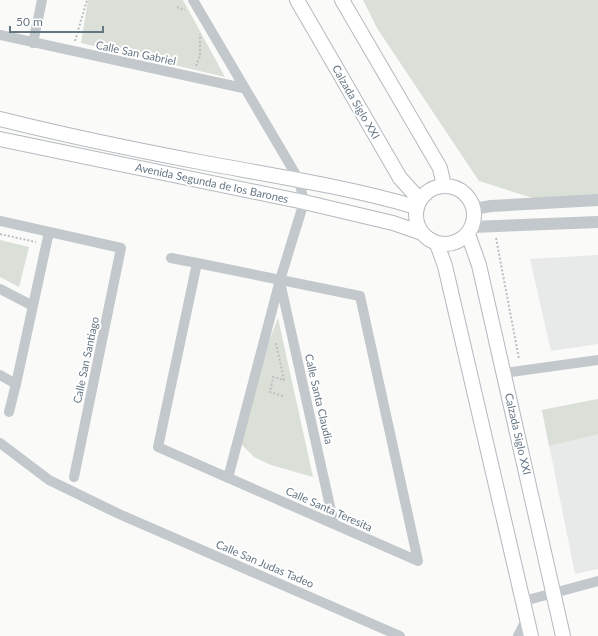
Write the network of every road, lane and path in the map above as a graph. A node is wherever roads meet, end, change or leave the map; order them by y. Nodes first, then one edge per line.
1 (42, 0) edge
2 (87, 0) edge
3 (193, 0) edge
4 (297, 0) edge
5 (342, 0) edge
6 (177, 7) dead end
7 (188, 11) dead end
8 (200, 32) dead end
9 (0, 36) edge
10 (33, 43) junction
11 (73, 52) junction
12 (192, 77) junction
13 (243, 88) junction
14 (0, 119) edge
15 (0, 139) edge
16 (299, 180) junction
17 (444, 186) junction
18 (598, 200) edge
19 (304, 202) junction
20 (418, 203) junction
21 (474, 209) junction
22 (0, 221) edge
23 (598, 222) edge
24 (494, 225) junction
25 (470, 230) junction
26 (49, 232) junction
27 (422, 233) junction
28 (0, 234) edge
29 (40, 243) dead end
30 (437, 244) junction
31 (171, 258) dead end
32 (196, 263) junction
33 (280, 280) junction
34 (0, 289) edge
35 (33, 306) junction
36 (278, 336) dead end
37 (598, 360) edge
38 (521, 371) junction
39 (504, 374) junction
40 (0, 375) edge
41 (16, 384) junction
42 (283, 396) dead end
43 (9, 412) dead end
44 (0, 443) edge
45 (74, 476) dead end
46 (228, 478) junction
47 (334, 524) junction
48 (598, 581) edge
49 (553, 592) junction
50 (524, 601) junction
51 (528, 618) junction
52 (400, 636) edge
53 (518, 636) edge
54 (531, 636) edge
55 (563, 636) edge

1 - 10 street
2 - 11 path
3 - 13 street
4 - 20 main road, Calzada Siglo XXI
5 - 17 main road
6 - 7 path
8 - 12 path
9 - 10 street, Calle San Gabriel
10 - 11 street, Calle San Gabriel
11 - 12 street, Calle San Gabriel
12 - 13 street, Calle San Gabriel
13 - 16 street
14 - 16 main road, Avenida Segunda de los Barones
15 - 19 main road, Avenida Segunda de los Barones
16 - 19 street
16 - 20 main road, Avenida Segunda de los Barones
17 - 20 main road
17 - 21 main road
18 - 21 street
19 - 27 main road, Avenida Segunda de los Barones
19 - 33 street
20 - 27 main road
21 - 25 main road
22 - 26 street
23 - 24 street
24 - 25 street
24 - 38 path
25 - 30 main road
25 - 39 main road, Calzada Siglo XXI
26 - 35 street
26 - 45 street, Calle San Santiago
27 - 30 main road
28 - 29 path
30 - 50 main road
31 - 32 street
32 - 33 street, Calle Santa Teresita
32 - 46 street, Calle Santa Teresita
33 - 46 street
33 - 47 street, Calle Santa Claudia
33 - 47 street, Calle Santa Teresita
34 - 35 street
35 - 41 street
36 - 42 path
37 - 38 street
38 - 39 street
39 - 49 main road, Calzada Siglo XXI
40 - 41 street
41 - 43 street
44 - 52 street, Calle San Judas Tadeo
46 - 47 street, Calle Santa Teresita
48 - 49 street
49 - 50 street
49 - 55 main road, Calzada Siglo XXI
50 - 51 main road
51 - 53 street
51 - 54 main road

